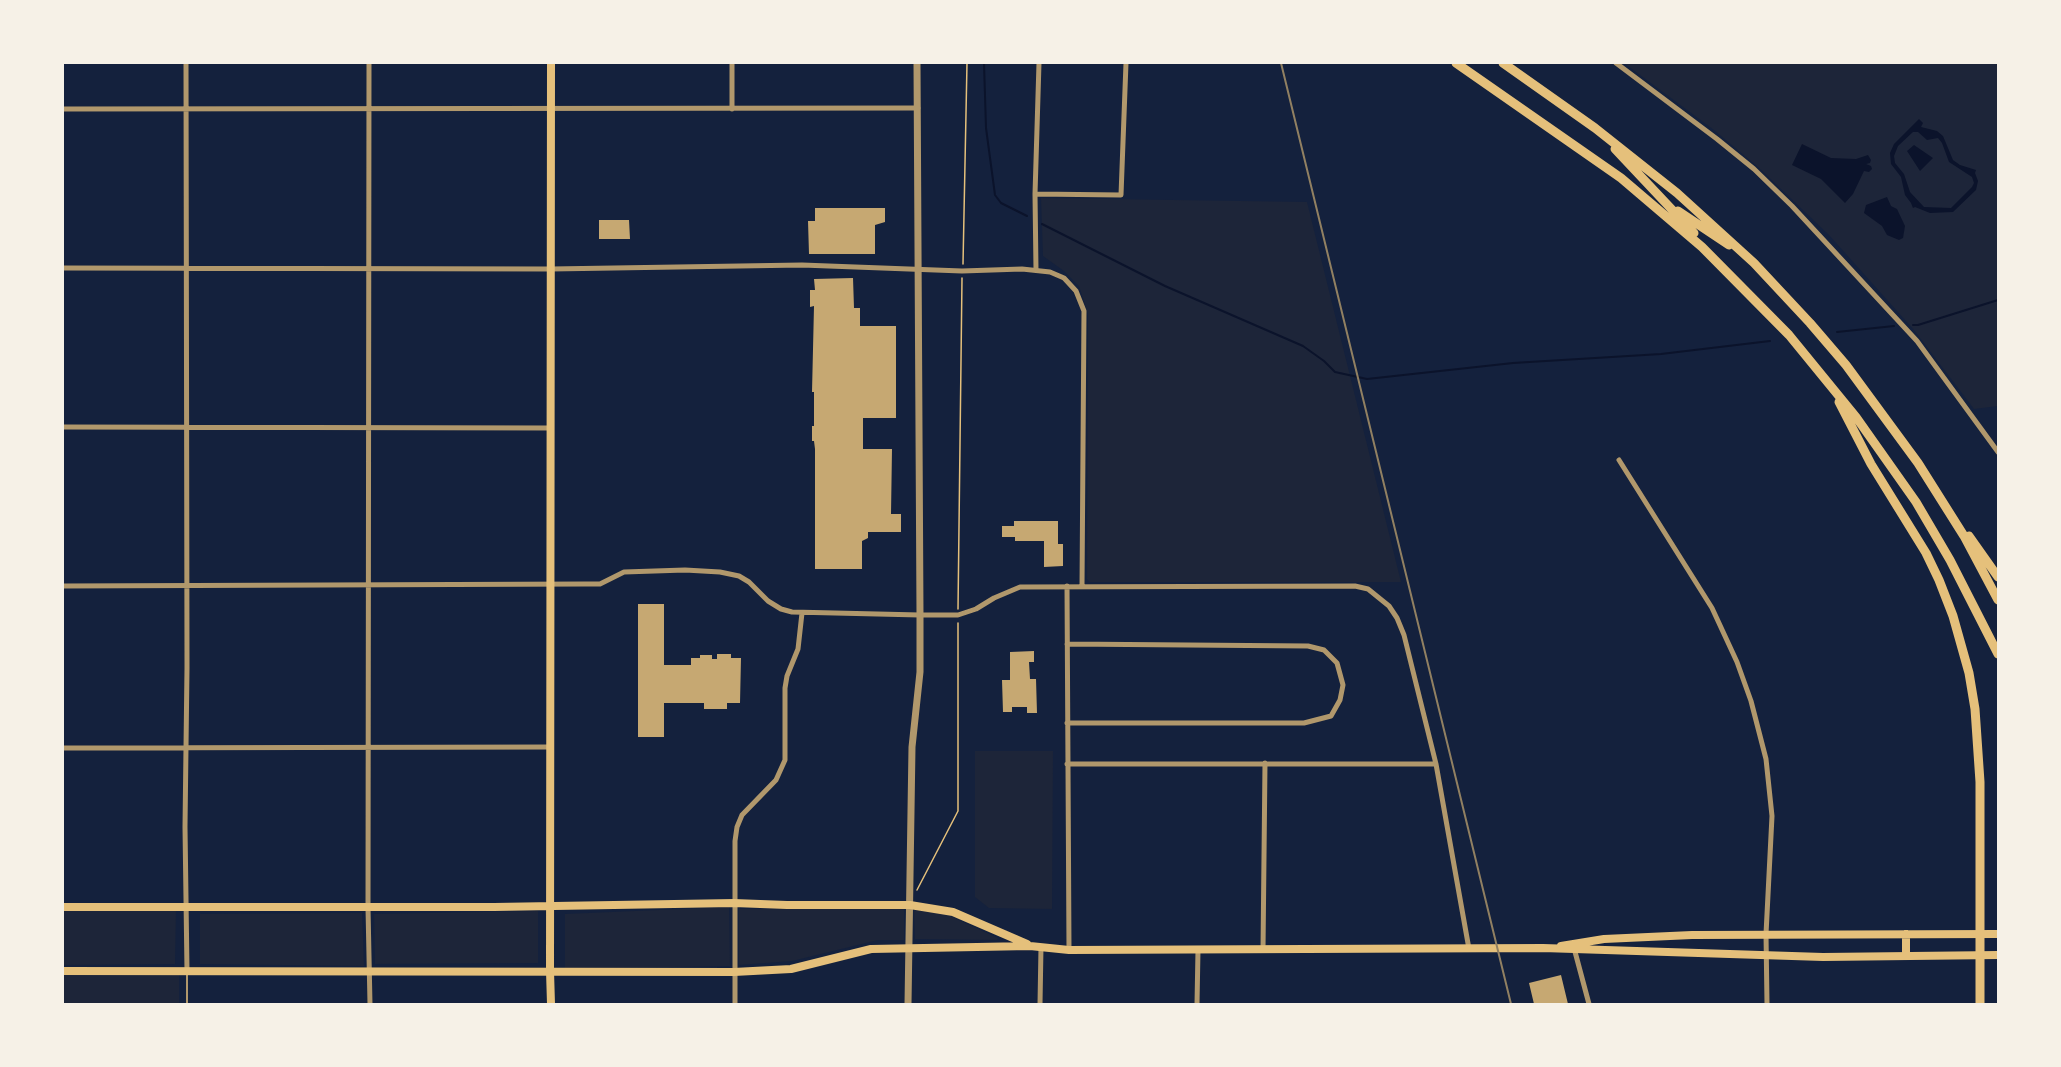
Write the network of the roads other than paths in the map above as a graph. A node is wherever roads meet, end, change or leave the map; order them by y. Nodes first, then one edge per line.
1 (186, 63) edge
2 (369, 63) edge
3 (551, 63) edge
4 (732, 63) edge
5 (917, 63) edge
6 (1040, 63) edge
7 (1126, 63) edge
8 (1456, 63) edge
9 (1503, 63) edge
10 (1616, 63) edge
11 (918, 108) junction
12 (63, 109) edge
13 (732, 109) junction
14 (186, 110) junction
15 (368, 110) junction
16 (551, 110) junction
17 (1595, 128) junction
18 (1580, 148) junction
19 (1035, 194) junction
20 (1666, 202) junction
21 (1754, 263) junction
22 (63, 268) edge
23 (186, 268) junction
24 (368, 268) junction
25 (551, 269) junction
26 (919, 269) junction
27 (1036, 270) junction
28 (1737, 280) junction
29 (1828, 381) junction
30 (63, 428) edge
31 (187, 428) junction
32 (369, 428) junction
33 (551, 428) junction
34 (1998, 452) edge
35 (1619, 460) dead end
36 (1918, 463) junction
37 (1998, 577) edge
38 (550, 585) junction
39 (63, 586) edge
40 (187, 586) junction
41 (369, 586) junction
42 (1067, 586) junction
43 (1082, 586) junction
44 (1998, 600) edge
45 (802, 613) junction
46 (921, 615) junction
47 (1067, 644) junction
48 (1998, 654) edge
49 (1067, 723) junction
50 (187, 747) junction
51 (369, 747) junction
52 (551, 747) junction
53 (63, 748) edge
54 (1264, 763) junction
55 (1067, 764) junction
56 (1436, 764) junction
57 (734, 903) junction
58 (910, 905) junction
59 (552, 906) junction
60 (63, 907) edge
61 (187, 907) junction
62 (368, 908) junction
63 (1766, 934) junction
64 (1906, 934) junction
65 (1979, 934) junction
66 (1998, 934) edge
67 (1030, 946) junction
68 (908, 947) junction
69 (1041, 947) junction
70 (1574, 947) junction
71 (1469, 949) junction
72 (1069, 950) junction
73 (1198, 950) junction
74 (1263, 950) junction
75 (1766, 954) junction
76 (1906, 955) junction
77 (1979, 955) junction
78 (1998, 955) edge
79 (63, 971) edge
80 (187, 971) junction
81 (370, 971) junction
82 (550, 971) junction
83 (734, 972) junction
84 (187, 1004) edge
85 (370, 1004) edge
86 (551, 1004) edge
87 (735, 1004) edge
88 (908, 1004) edge
89 (1040, 1004) edge
90 (1197, 1004) edge
91 (1589, 1004) edge
92 (1767, 1004) edge
93 (1980, 1004) edge

1 - 14 street
2 - 15 street
3 - 16 main road
4 - 13 street
5 - 11 street
6 - 19 street
7 - 19 street
8 - 18 highway
9 - 17 highway
10 - 34 street
11 - 13 street
11 - 26 street
12 - 14 street
13 - 16 street
14 - 15 street
14 - 23 street
15 - 16 street
15 - 24 street
16 - 25 main road
17 - 20 highway
17 - 21 highway
18 - 20 highway
18 - 28 highway
19 - 27 street
20 - 21 highway
20 - 28 highway
21 - 36 highway
22 - 23 street
23 - 24 street
23 - 31 street
24 - 25 street
24 - 32 street
25 - 26 street
25 - 33 main road
26 - 27 street
26 - 46 street
27 - 43 street
28 - 29 highway
29 - 48 highway
29 - 65 highway
30 - 31 street
31 - 32 street
31 - 40 street
32 - 33 street
32 - 41 street
33 - 38 main road
35 - 63 street
36 - 37 highway
36 - 44 highway
38 - 41 street
38 - 45 street
38 - 52 main road
39 - 40 street
40 - 41 street
40 - 50 street
41 - 51 street
42 - 43 street
42 - 46 street
42 - 47 street
43 - 56 street
45 - 46 street
45 - 57 street
46 - 58 street
47 - 49 street
47 - 49 street
49 - 55 street
50 - 51 street
50 - 53 street
50 - 61 street
51 - 52 street
51 - 62 street
52 - 59 main road
54 - 55 street
54 - 56 street
54 - 74 street
55 - 72 street
56 - 71 street
57 - 58 main road
57 - 59 main road
57 - 83 street
58 - 67 main road
58 - 68 street
59 - 62 main road
59 - 82 main road
60 - 61 main road
61 - 62 main road
61 - 80 street
62 - 81 street
63 - 64 main road
63 - 70 main road
63 - 75 street
64 - 65 main road
64 - 76 main road
65 - 66 main road
65 - 77 highway
67 - 68 main road
67 - 69 main road
68 - 83 main road
68 - 88 street
69 - 72 main road
69 - 89 street
70 - 71 main road
70 - 75 main road
70 - 91 street
71 - 74 main road
72 - 73 main road
73 - 74 main road
73 - 90 street
75 - 76 main road
75 - 92 street
76 - 77 main road
77 - 78 main road
77 - 93 highway
79 - 80 main road
80 - 81 main road
80 - 84 lane
81 - 82 main road
81 - 85 street
82 - 83 main road
82 - 86 main road
83 - 87 street

